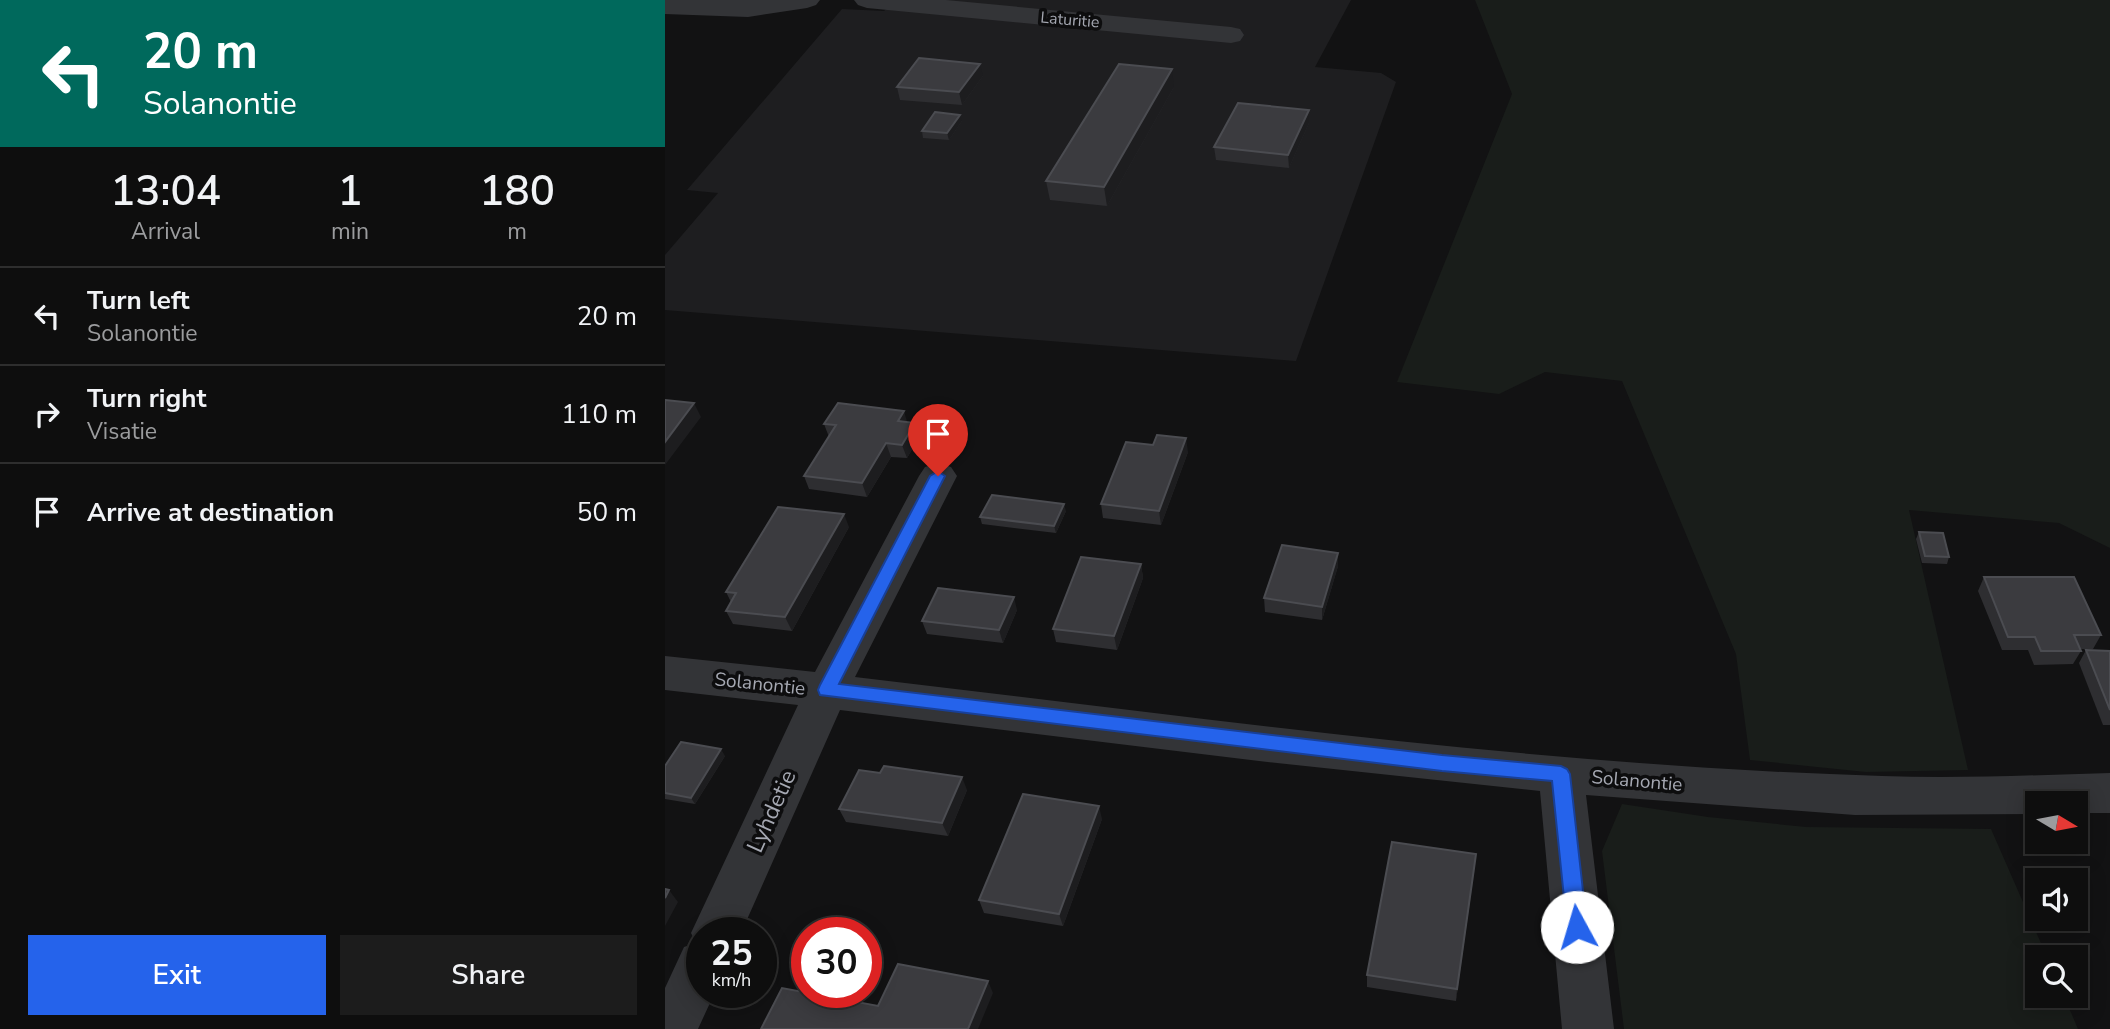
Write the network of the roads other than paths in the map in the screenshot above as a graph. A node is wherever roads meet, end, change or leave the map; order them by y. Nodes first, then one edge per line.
1 (807, 0) edge
2 (867, 0) edge
3 (665, 6) edge
4 (1231, 35) dead end
5 (938, 476) dead end
6 (665, 673) edge
7 (827, 690) junction
8 (1561, 774) junction
9 (2110, 793) edge
10 (723, 917) edge
11 (686, 999) edge
12 (672, 1029) edge
13 (1588, 1029) edge

1 - 3 street
2 - 4 street, Laturitie
5 - 7 street, Lyhdetie
6 - 7 street, Solanontie
7 - 8 street, Solanontie
7 - 10 street, Lyhdetie
8 - 9 street, Solanontie
8 - 13 street
11 - 12 street

